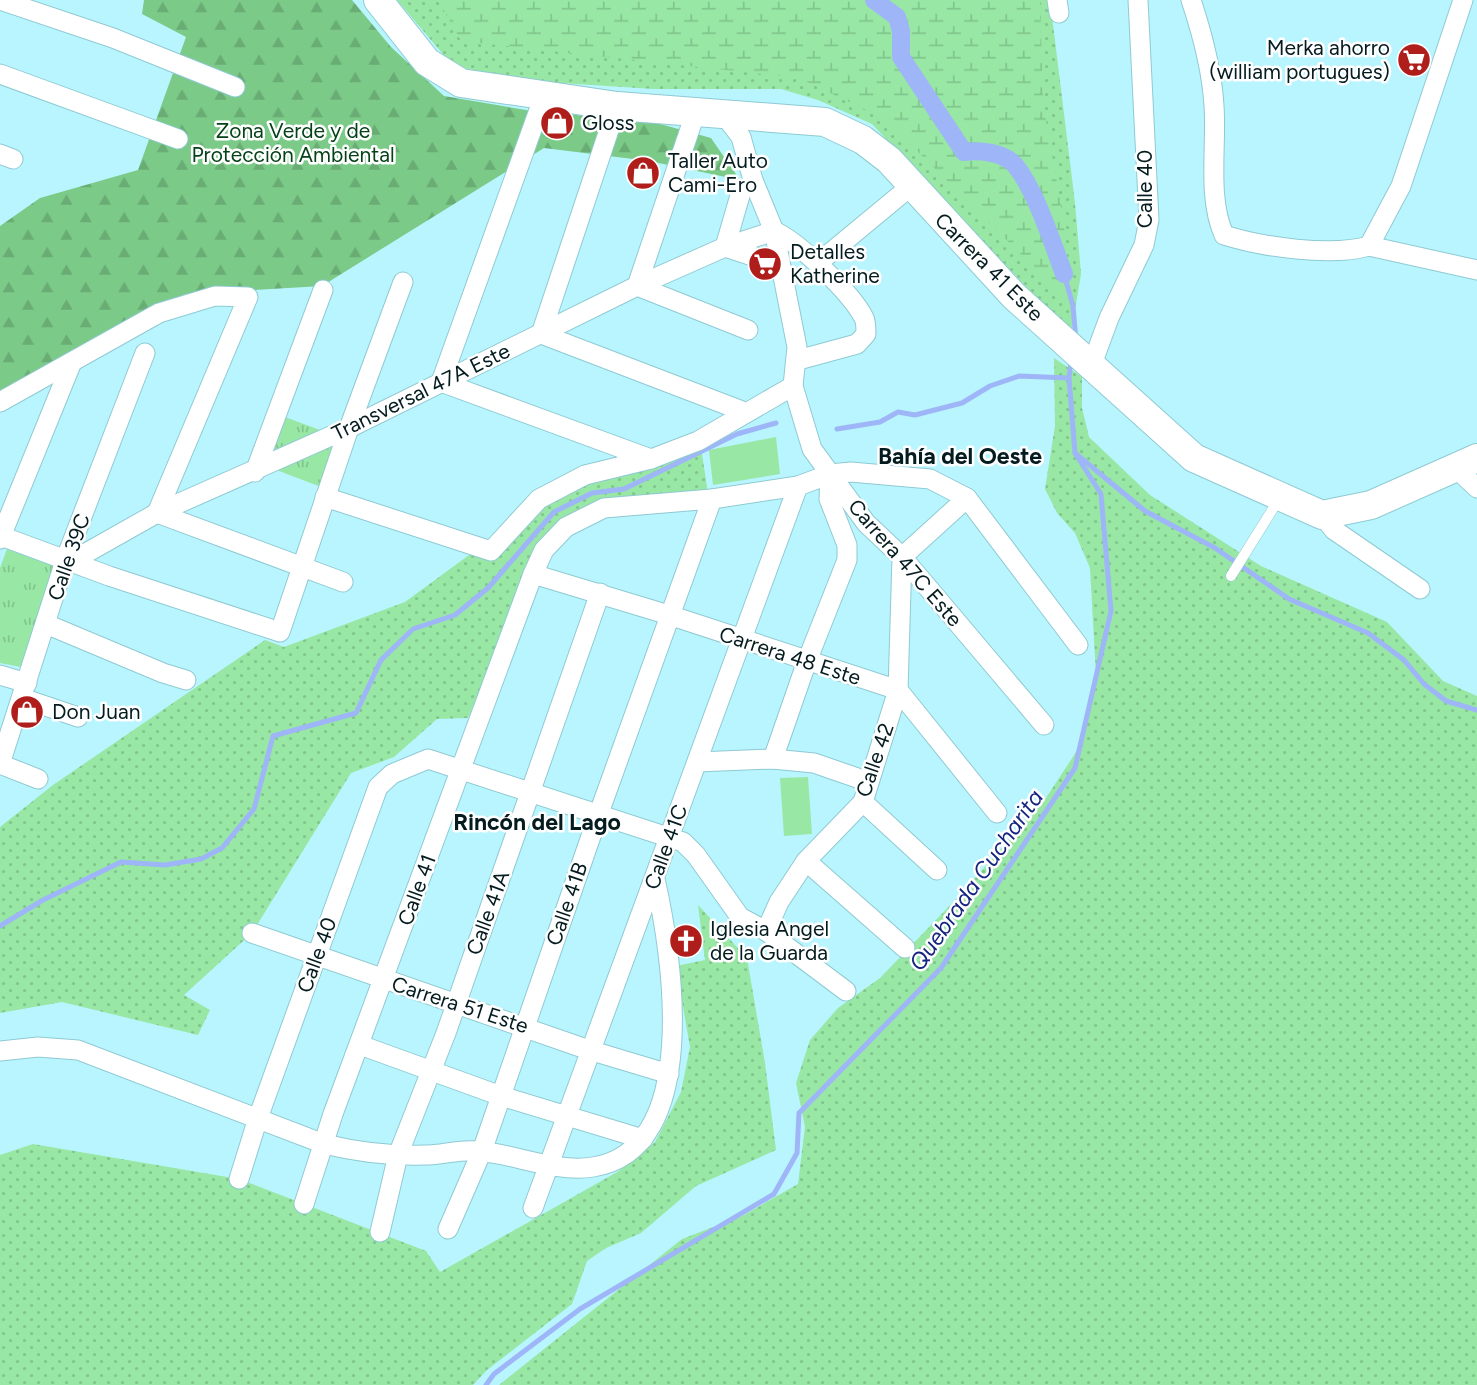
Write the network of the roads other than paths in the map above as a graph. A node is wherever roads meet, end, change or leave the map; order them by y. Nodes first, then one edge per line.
1 (0, 0) edge
2 (378, 0) edge
3 (1138, 0) edge
4 (1191, 0) edge
5 (1463, 0) edge
6 (0, 74) edge
7 (235, 87) dead end
8 (544, 96) junction
9 (617, 106) junction
10 (695, 114) junction
11 (725, 116) junction
12 (178, 139) dead end
13 (911, 186) junction
14 (741, 192) dead end
15 (774, 232) junction
16 (1369, 246) junction
17 (725, 247) junction
18 (818, 263) junction
19 (780, 265) junction
20 (1477, 270) edge
21 (403, 282) dead end
22 (637, 286) junction
23 (324, 290) dead end
24 (748, 330) dead end
25 (541, 334) junction
26 (145, 353) dead end
27 (798, 360) junction
28 (72, 362) junction
29 (1086, 363) junction
30 (441, 382) junction
31 (793, 386) junction
32 (0, 402) edge
33 (745, 412) junction
34 (349, 428) junction
35 (651, 459) junction
36 (1466, 463) edge
37 (255, 472) junction
38 (830, 474) junction
39 (797, 486) junction
40 (1477, 488) edge
41 (1281, 496) junction
42 (325, 497) junction
43 (967, 498) junction
44 (712, 499) junction
45 (157, 513) junction
46 (1322, 515) junction
47 (0, 537) edge
48 (902, 557) junction
49 (69, 560) junction
50 (303, 566) junction
51 (533, 574) junction
52 (1231, 576) dead end
53 (343, 582) dead end
54 (1420, 590) dead end
55 (600, 593) junction
56 (669, 615) junction
57 (46, 624) junction
58 (739, 640) junction
59 (1078, 645) dead end
60 (807, 661) junction
61 (0, 675) edge
62 (186, 680) dead end
63 (24, 691) junction
64 (898, 691) junction
65 (78, 717) dead end
66 (1044, 725) dead end
67 (773, 759) junction
68 (697, 762) junction
69 (0, 764) edge
70 (461, 770) junction
71 (38, 779) dead end
72 (869, 782) junction
73 (531, 792) junction
74 (863, 802) junction
75 (599, 813) junction
76 (997, 813) dead end
77 (669, 836) junction
78 (806, 861) junction
79 (937, 870) dead end
80 (655, 879) junction
81 (766, 931) junction
82 (252, 933) dead end
83 (905, 948) dead end
84 (317, 955) junction
85 (384, 980) junction
86 (846, 991) dead end
87 (456, 1004) junction
88 (525, 1027) junction
89 (360, 1045) junction
90 (589, 1050) junction
91 (0, 1051) edge
92 (431, 1072) junction
93 (669, 1074) junction
94 (501, 1096) junction
95 (565, 1117) junction
96 (258, 1118) junction
97 (642, 1139) junction
98 (324, 1144) junction
99 (482, 1151) junction
100 (398, 1155) junction
101 (549, 1165) junction
102 (239, 1179) dead end
103 (304, 1204) dead end
104 (533, 1208) dead end
105 (448, 1229) dead end
106 (380, 1233) dead end

1 - 7 street
2 - 8 street, Carrera 41 Este
3 - 29 street, Calle 40
4 - 16 street
5 - 16 street
6 - 12 street
8 - 9 street, Carrera 41 Este
8 - 30 street
9 - 10 street, Carrera 41 Este
9 - 25 street
10 - 11 street, Carrera 41 Este
10 - 22 street
11 - 13 street, Carrera 41 Este
11 - 15 street
13 - 18 street
13 - 29 street, Carrera 41 Este
14 - 17 street
15 - 17 street, Transversal 47A Este
15 - 18 street
15 - 19 street
16 - 20 street
17 - 19 street
17 - 22 street, Transversal 47A Este
18 - 27 street
19 - 27 street
21 - 34 street
22 - 24 street
22 - 25 street, Transversal 47A Este
23 - 37 street
25 - 30 street, Transversal 47A Este
25 - 33 street
26 - 49 street, Calle 39C
27 - 31 street
28 - 32 street
28 - 45 street
28 - 47 street
29 - 41 street, Carrera 41 Este
30 - 34 street, Transversal 47A Este
30 - 35 street
31 - 33 street
31 - 38 street, Carrera 47C Este
33 - 35 street
34 - 37 street, Transversal 47A Este
34 - 42 street
35 - 42 street
36 - 40 street
36 - 46 street
37 - 45 street, Transversal 47A Este
38 - 39 street
38 - 43 street
38 - 48 street, Carrera 47C Este
38 - 60 street
39 - 44 street
39 - 58 street, Calle 41C
41 - 46 street, Carrera 41 Este
41 - 52 lane
42 - 50 street
43 - 48 street
43 - 59 street
44 - 51 street, Calle 41
44 - 56 street, Calle 41B
45 - 49 street, Transversal 47A Este
45 - 50 street
46 - 54 street
47 - 49 street
48 - 64 street, Calle 42
48 - 66 street, Carrera 47C Este
49 - 50 street
49 - 57 street, Calle 39C
50 - 53 street
51 - 55 street, Carrera 48 Este
51 - 70 street, Calle 41
55 - 56 street, Carrera 48 Este
55 - 73 street, Calle 41A
56 - 58 street, Carrera 48 Este
56 - 75 street, Calle 41B
57 - 62 street
57 - 63 street, Calle 39C
58 - 60 street, Carrera 48 Este
58 - 68 street, Calle 41C
60 - 64 street, Carrera 48 Este
60 - 67 street
61 - 63 street
63 - 65 street
63 - 69 street, Calle 39C
64 - 72 street, Calle 42
64 - 76 street
67 - 68 street
67 - 72 street
68 - 77 street, Calle 41C
69 - 71 street
70 - 73 street
70 - 84 street, Calle 40
70 - 85 street, Calle 41
72 - 74 street, Calle 42
73 - 75 street
73 - 87 street, Calle 41A
74 - 78 street, Calle 42
74 - 79 street
75 - 77 street
75 - 88 street, Calle 41B
77 - 80 street, Calle 41C
77 - 81 street
78 - 81 street, Calle 42
78 - 83 street
80 - 90 street, Calle 41C
80 - 93 street
81 - 86 street
82 - 84 street, Carrera 51 Este
84 - 85 street, Carrera 51 Este
84 - 96 street, Calle 40
85 - 87 street, Carrera 51 Este
85 - 89 street, Calle 41
87 - 88 street, Carrera 51 Este
87 - 92 street, Calle 41A
88 - 90 street, Carrera 51 Este
88 - 94 street, Calle 41B
89 - 92 street
89 - 98 street, Calle 41
90 - 93 street, Carrera 51 Este
90 - 95 street, Calle 41C
91 - 96 street
92 - 94 street
92 - 100 street, Calle 41A
93 - 97 street
94 - 95 street
94 - 99 street, Calle 41B
95 - 97 street
95 - 101 street, Calle 41C
96 - 98 street
96 - 102 street, Calle 40
97 - 101 street
98 - 100 street
98 - 103 street, Calle 41
99 - 100 street
99 - 101 street
99 - 105 street, Calle 41B
100 - 106 street, Calle 41A
101 - 104 street, Calle 41C

